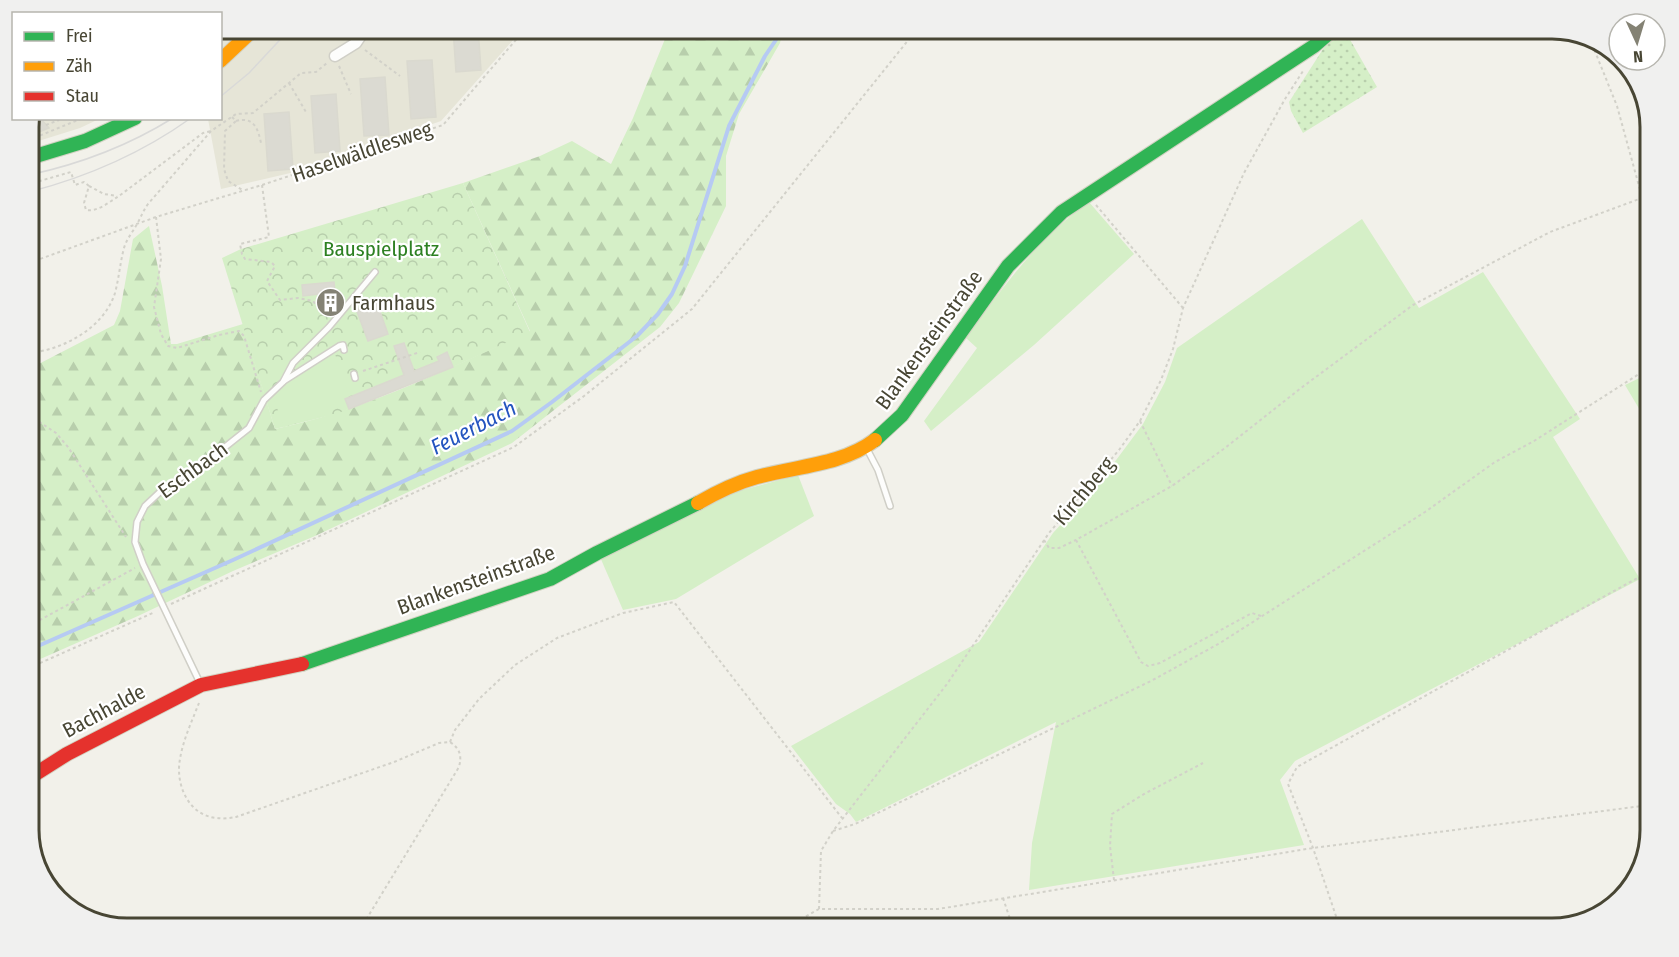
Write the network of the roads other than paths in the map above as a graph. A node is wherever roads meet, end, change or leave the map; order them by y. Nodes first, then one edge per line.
1 (243, 39) edge
2 (359, 39) edge
3 (1322, 39) edge
4 (335, 56) road end
5 (222, 59) edge
6 (131, 120) edge
7 (39, 155) edge
8 (375, 272) dead end
9 (344, 350) dead end
10 (283, 382) junction
11 (866, 447) junction
12 (890, 506) dead end
13 (201, 685) junction
14 (39, 772) edge

1 - 5 street
2 - 4 street
3 - 11 street, Blankensteinstraße
6 - 7 street
8 - 10 lane
9 - 10 lane
10 - 13 lane, Eschbach
11 - 12 lane
11 - 13 street, Blankensteinstraße
13 - 14 street, Bachhalde

